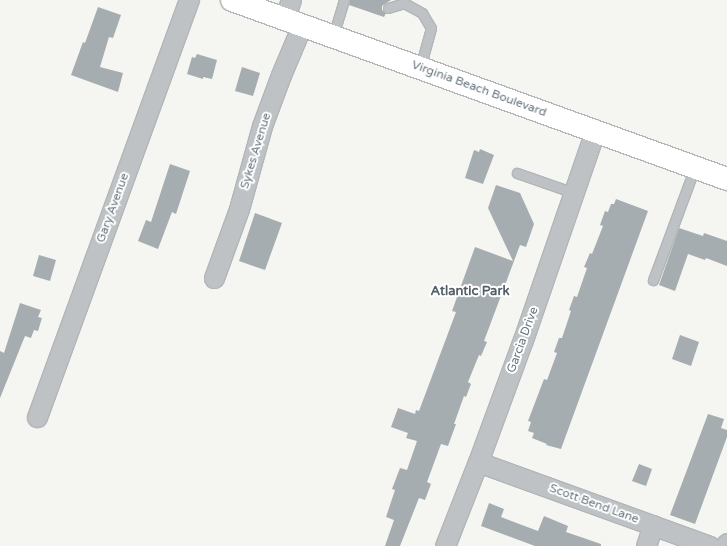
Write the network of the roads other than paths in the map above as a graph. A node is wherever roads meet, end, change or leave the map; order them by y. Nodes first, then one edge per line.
1 (189, 0) edge
2 (232, 0) edge
3 (344, 0) edge
4 (403, 2) edge
5 (388, 8) dead end
6 (292, 15) edge
7 (333, 36) junction
8 (420, 68) junction
9 (595, 131) junction
10 (695, 167) junction
11 (517, 172) dead end
12 (727, 179) edge
13 (574, 193) junction
14 (214, 278) dead end
15 (653, 280) dead end
16 (36, 417) dead end
17 (478, 462) junction
18 (653, 525) junction
19 (445, 546) edge
20 (646, 546) edge
21 (710, 546) edge

1 - 16 street, Gary Avenue
2 - 6 main road, Virginia Beach Boulevard
3 - 7 lane
4 - 5 lane
4 - 8 lane
6 - 7 main road, Virginia Beach Boulevard
6 - 14 street, Sykes Avenue
7 - 8 main road, Virginia Beach Boulevard
8 - 9 main road, Virginia Beach Boulevard
9 - 10 main road, Virginia Beach Boulevard
9 - 13 street, Garcia Drive
10 - 12 main road, Virginia Beach Boulevard
10 - 15 lane
11 - 13 lane
13 - 17 street, Garcia Drive
17 - 18 street, Scott Bend Lane
17 - 19 street, Garcia Drive
18 - 20 street
18 - 21 street, Scott Bend Lane

